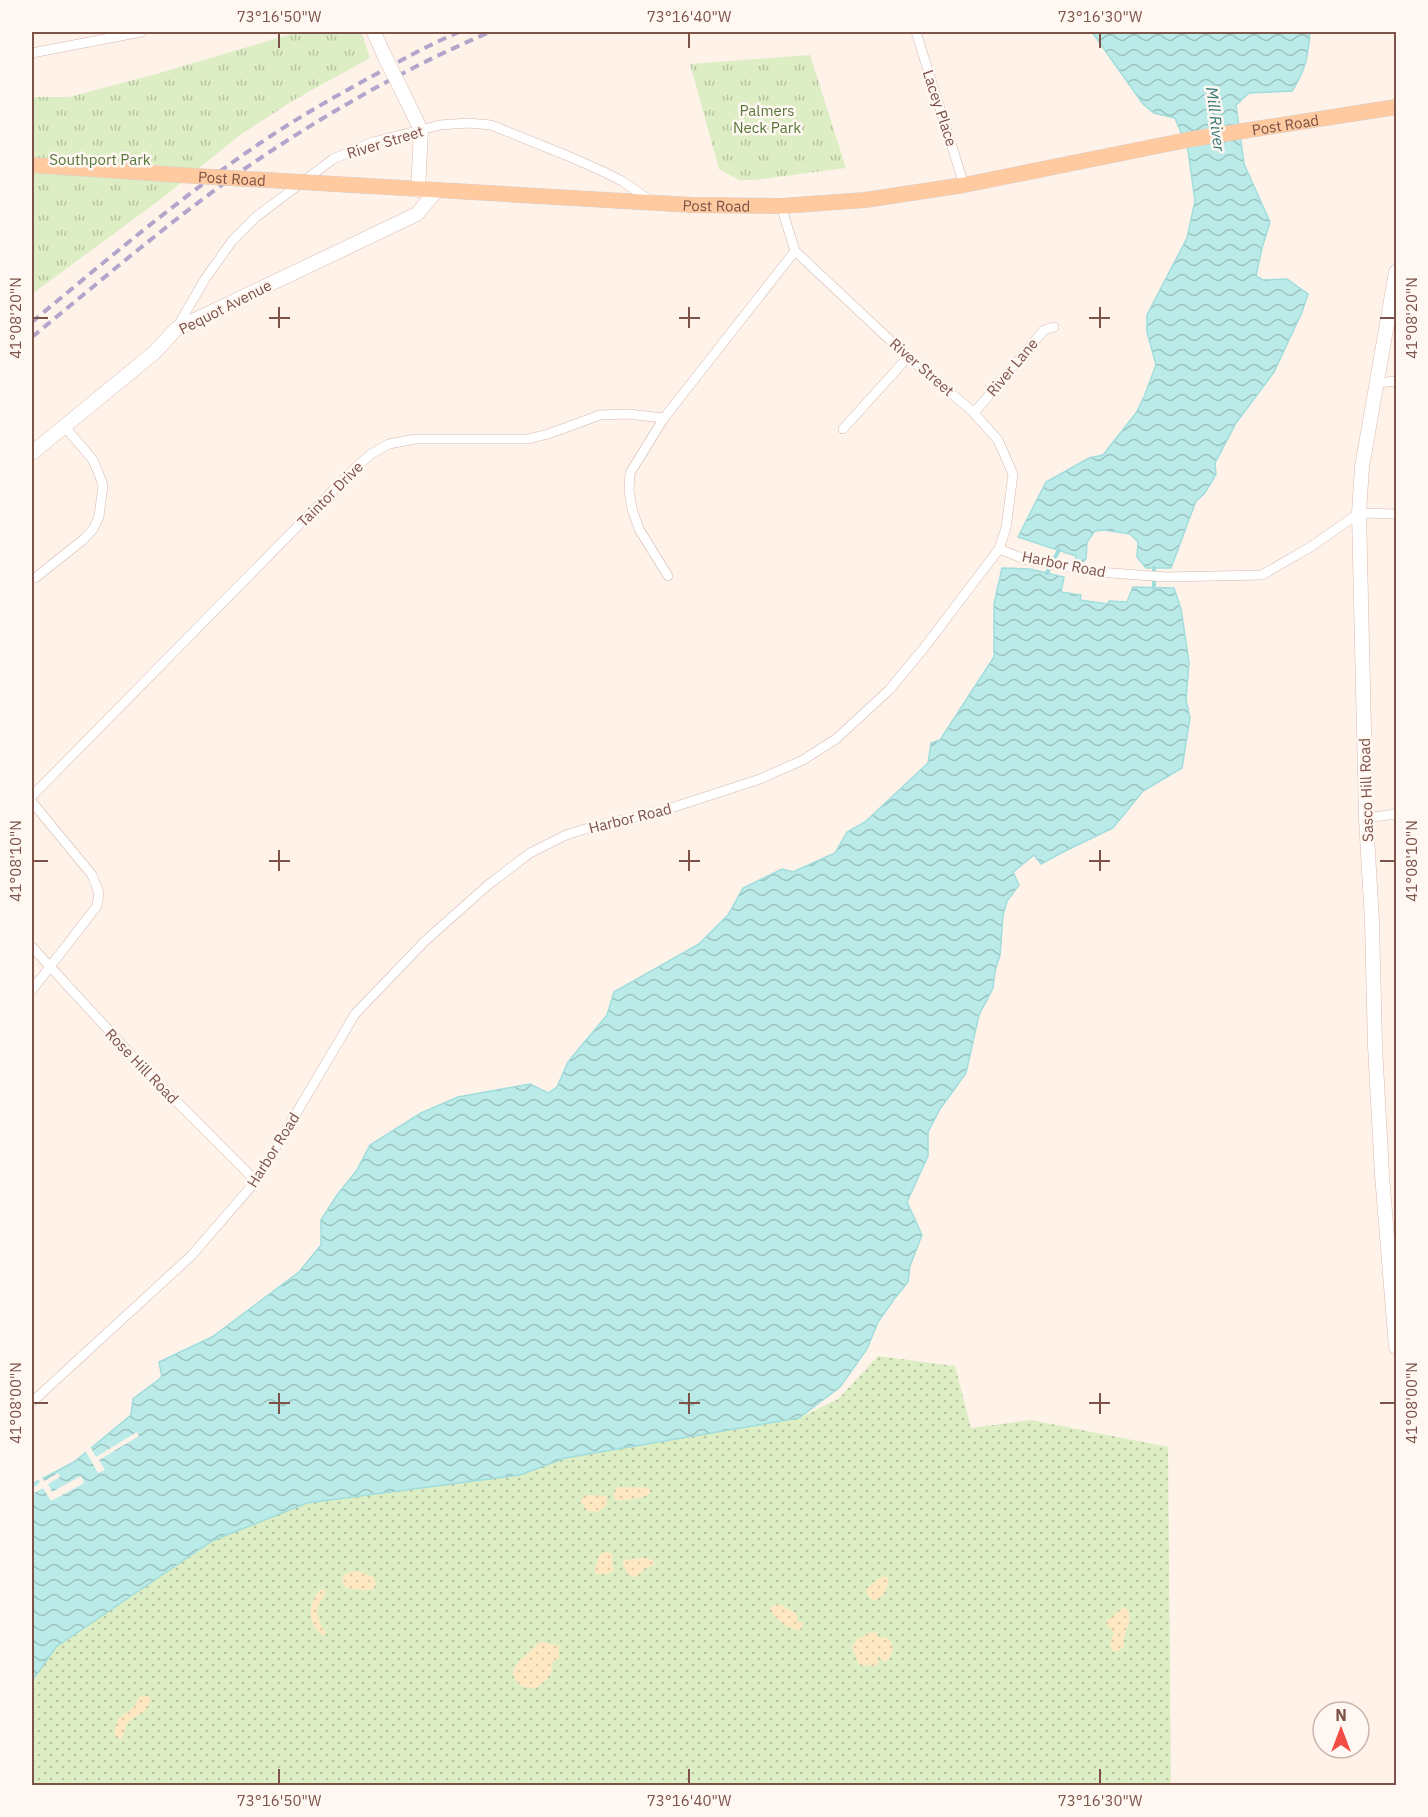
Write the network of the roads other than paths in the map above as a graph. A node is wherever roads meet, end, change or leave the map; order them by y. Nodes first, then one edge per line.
1 (141, 32) edge
2 (374, 32) edge
3 (916, 32) edge
4 (32, 53) edge
5 (1396, 107) edge
6 (421, 130) junction
7 (32, 165) edge
8 (964, 185) junction
9 (418, 190) junction
10 (436, 191) junction
11 (653, 202) junction
12 (781, 206) junction
13 (795, 251) junction
14 (1396, 272) edge
15 (1054, 327) dead end
16 (176, 329) junction
17 (908, 357) junction
18 (1396, 381) edge
19 (1378, 383) junction
20 (974, 413) junction
21 (663, 418) junction
22 (64, 426) junction
23 (843, 429) dead end
24 (32, 453) edge
25 (1359, 513) junction
26 (1396, 514) edge
27 (999, 549) junction
28 (668, 576) dead end
29 (35, 578) dead end
30 (32, 796) edge
31 (32, 802) edge
32 (1396, 813) edge
33 (1366, 818) junction
34 (32, 947) edge
35 (50, 967) junction
36 (32, 990) edge
37 (256, 1181) junction
38 (1396, 1347) edge
39 (32, 1402) edge

1 - 4 street
2 - 6 street, bridge
3 - 8 street, Lacey Place
5 - 8 main road, Post Road
6 - 9 street
6 - 11 street, River Street
6 - 16 street, River Street
7 - 9 main road, Post Road, bridge
8 - 12 main road, Post Road
9 - 10 main road, Post Road
10 - 11 main road, Post Road
10 - 16 street, Pequot Avenue
11 - 12 main road, Post Road
12 - 13 street, River Street
13 - 17 street, River Street
13 - 21 street
14 - 19 street, Sasco Hill Road
15 - 20 street, River Lane
16 - 22 street, Pequot Avenue
17 - 20 street, River Street
17 - 23 street
18 - 19 street
19 - 25 street, Sasco Hill Road
20 - 27 street, River Street
21 - 28 street
21 - 30 street, Taintor Drive
22 - 24 street, Pequot Avenue
22 - 29 street
25 - 26 street
25 - 27 street, Harbor Road
25 - 33 street, Sasco Hill Road
27 - 37 street, Harbor Road
31 - 35 street
32 - 33 street
33 - 38 street, Sasco Hill Road
34 - 35 street, Rose Hill Road
35 - 36 street
35 - 37 street, Rose Hill Road
37 - 39 street, Harbor Road

